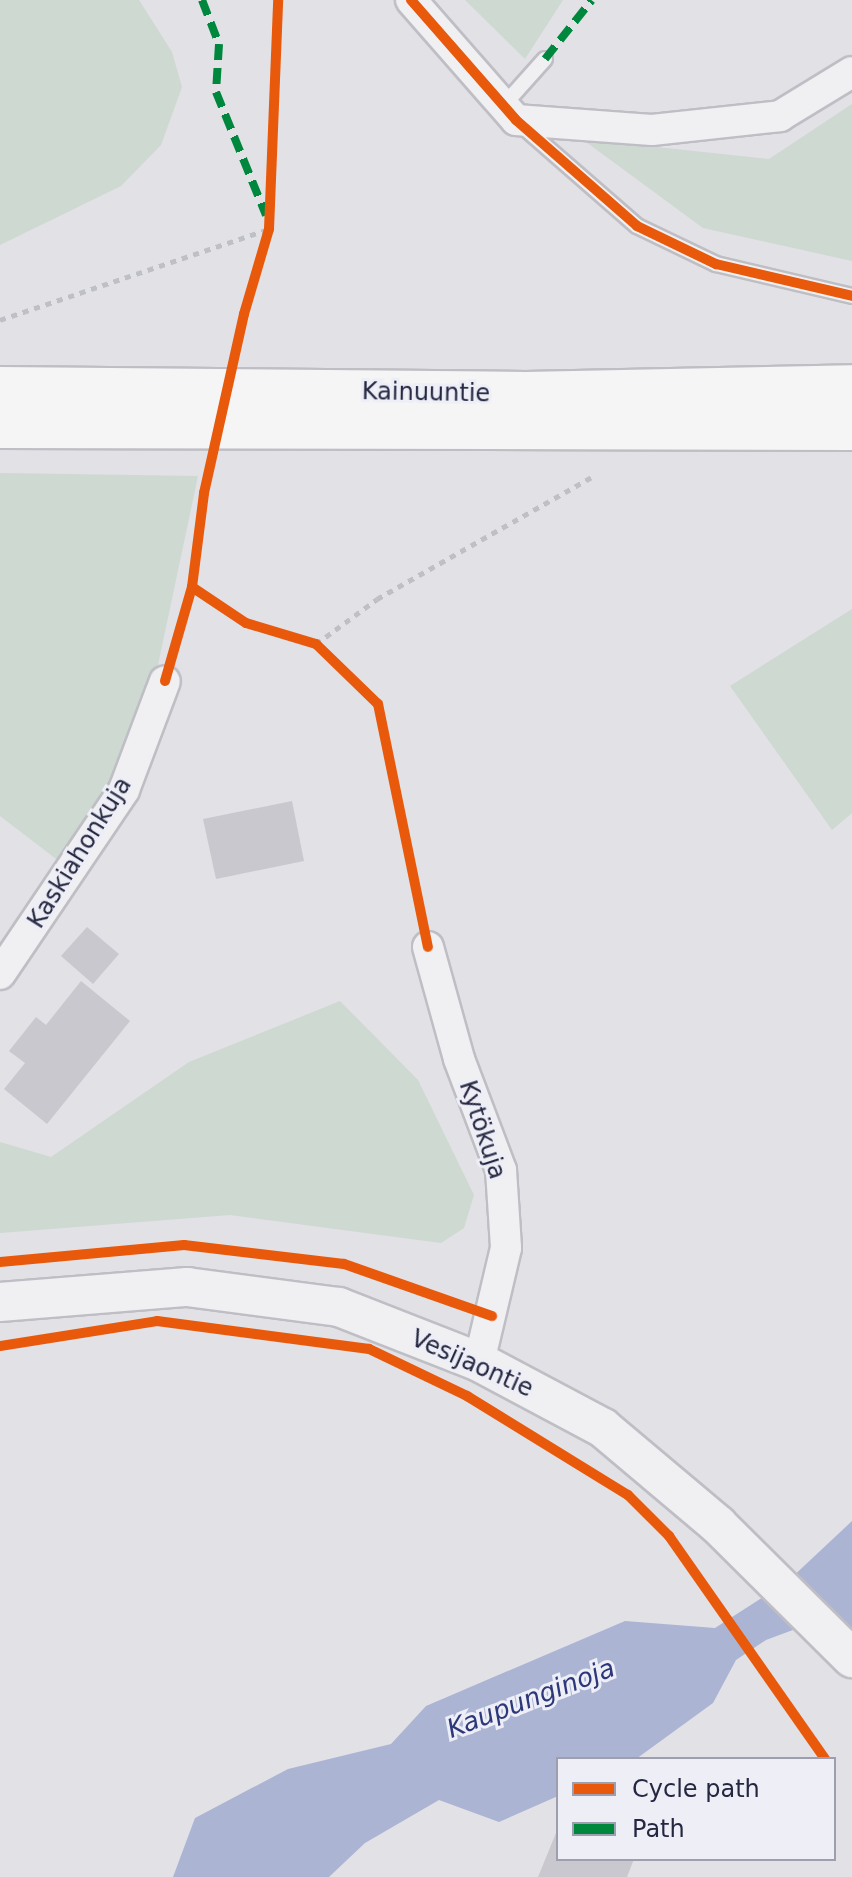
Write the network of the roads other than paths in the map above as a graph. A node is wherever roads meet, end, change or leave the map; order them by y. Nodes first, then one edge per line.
1 (411, 0) edge
2 (545, 59) dead end
3 (852, 72) edge
4 (510, 113) junction
5 (852, 296) edge
6 (852, 387) edge
7 (0, 389) edge
8 (0, 426) edge
9 (852, 428) edge
10 (165, 681) dead end
11 (428, 947) dead end
12 (0, 974) edge
13 (0, 1302) edge
14 (479, 1362) junction
15 (852, 1658) edge

1 - 4 street
2 - 4 lane
3 - 4 street
4 - 5 lane
6 - 7 highway, Kainuuntie
8 - 9 highway, Kainuuntie
10 - 12 street, Kaskiahonkuja
11 - 14 street, Kytökuja
13 - 14 street, Vesijaontie
14 - 15 street, Vesijaontie

